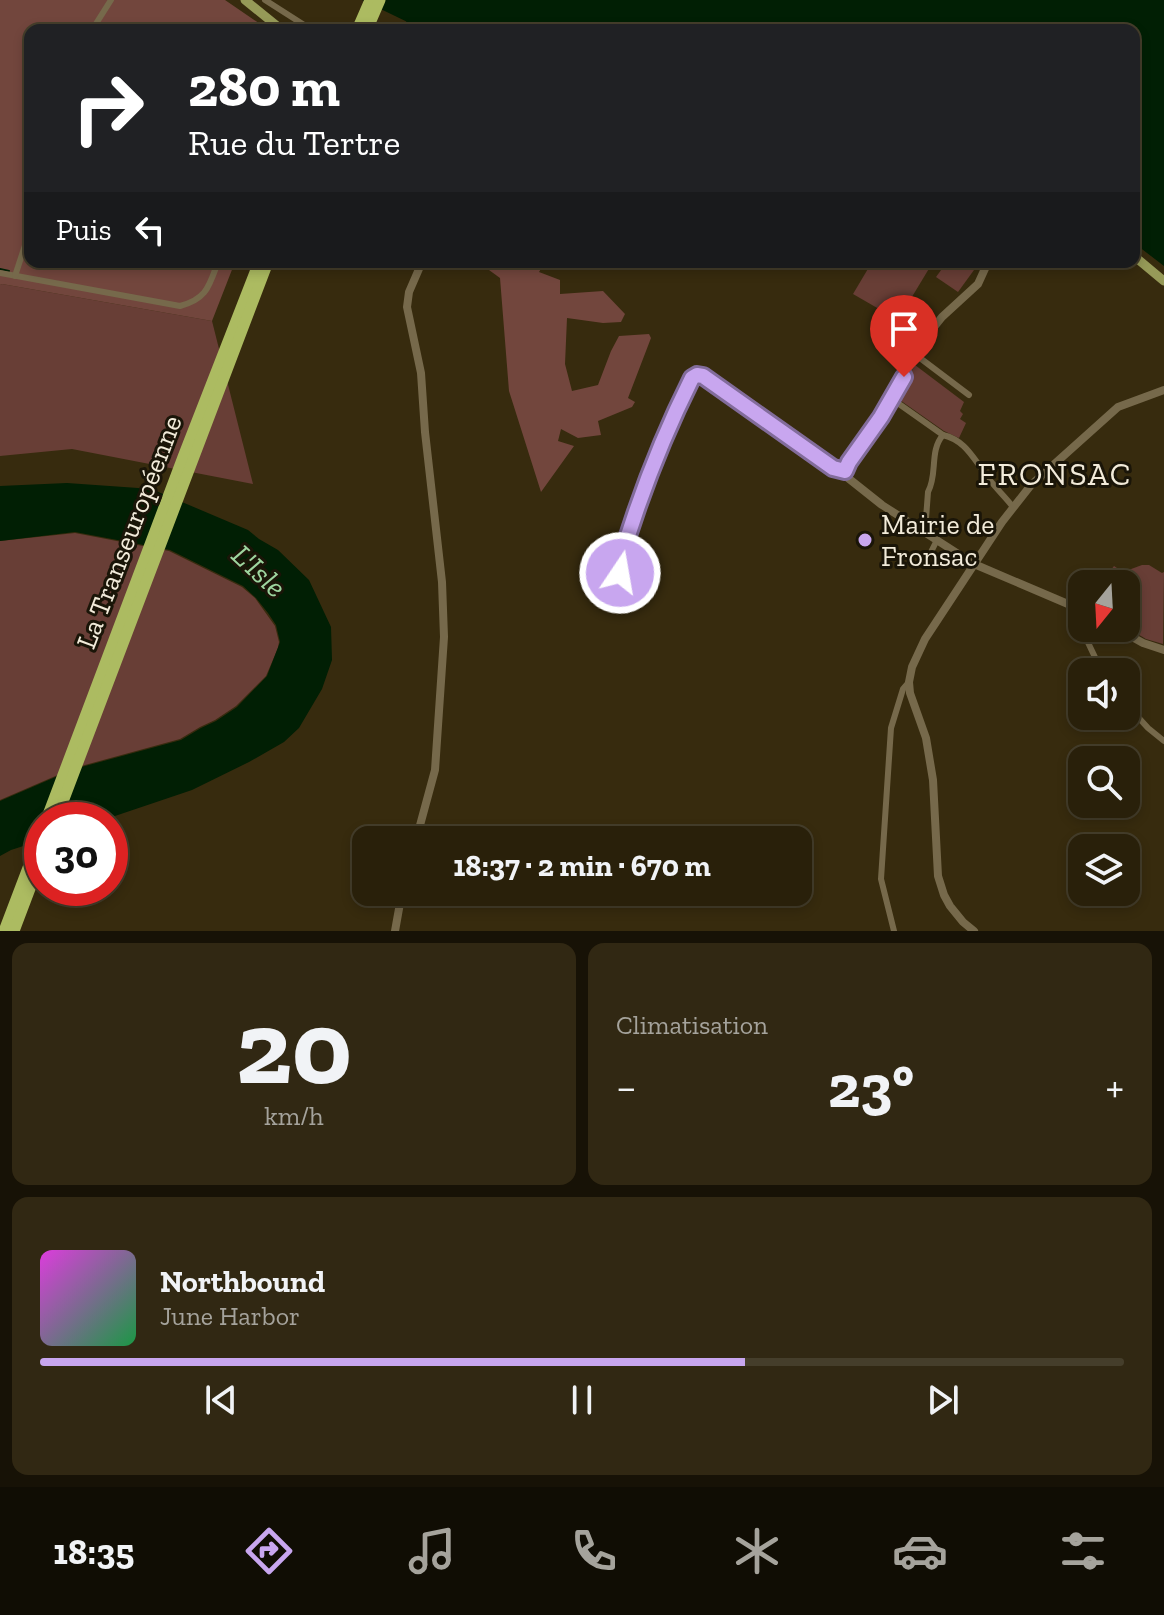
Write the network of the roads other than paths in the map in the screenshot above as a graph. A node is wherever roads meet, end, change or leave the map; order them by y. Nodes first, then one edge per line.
1 (111, 0) edge
2 (245, 0) edge
3 (265, 0) edge
4 (370, 0) edge
5 (380, 0) edge
6 (96, 24) edge
7 (274, 24) edge
8 (303, 24) edge
9 (360, 24) edge
10 (370, 24) edge
11 (24, 248) edge
12 (1140, 261) edge
13 (215, 268) edge
14 (257, 268) edge
15 (266, 268) edge
16 (419, 268) edge
17 (985, 268) edge
18 (0, 273) edge
19 (15, 276) junction
20 (1164, 281) edge
21 (916, 355) junction
22 (1164, 390) edge
23 (969, 395) dead end
24 (892, 399) junction
25 (943, 435) junction
26 (188, 459) junction
27 (845, 471) junction
28 (1013, 507) junction
29 (925, 532) junction
30 (937, 540) junction
31 (931, 552) dead end
32 (974, 564) junction
33 (629, 582) dead end
34 (1068, 605) edge
35 (1140, 641) edge
36 (1164, 650) edge
37 (909, 682) junction
38 (1140, 719) edge
39 (83, 736) junction
40 (1164, 741) edge
41 (54, 802) edge
42 (62, 802) edge
43 (420, 826) edge
44 (24, 887) edge
45 (24, 895) edge
46 (399, 906) edge
47 (4, 931) edge
48 (14, 931) edge
49 (395, 931) edge
50 (894, 931) edge
51 (974, 931) edge

1 - 6 street
2 - 7 main road
3 - 8 street
4 - 9 highway
5 - 10 highway
11 - 19 street
12 - 20 main road
13 - 19 street
14 - 26 highway, La Transeuropéenne
15 - 26 highway, La Transeuropéenne
16 - 43 street
17 - 21 street
18 - 19 street
21 - 23 street
21 - 24 street
22 - 28 street
24 - 25 street
24 - 27 street
25 - 28 street
25 - 29 street
26 - 39 highway, La Transeuropéenne
27 - 29 street
27 - 33 street
28 - 32 street
29 - 30 street
30 - 31 street
30 - 32 street
32 - 34 street
32 - 37 street
35 - 36 street
37 - 50 street
37 - 51 street
38 - 40 street
39 - 41 highway, La Transeuropéenne
39 - 42 highway, La Transeuropéenne
44 - 47 highway
45 - 48 highway
46 - 49 street

